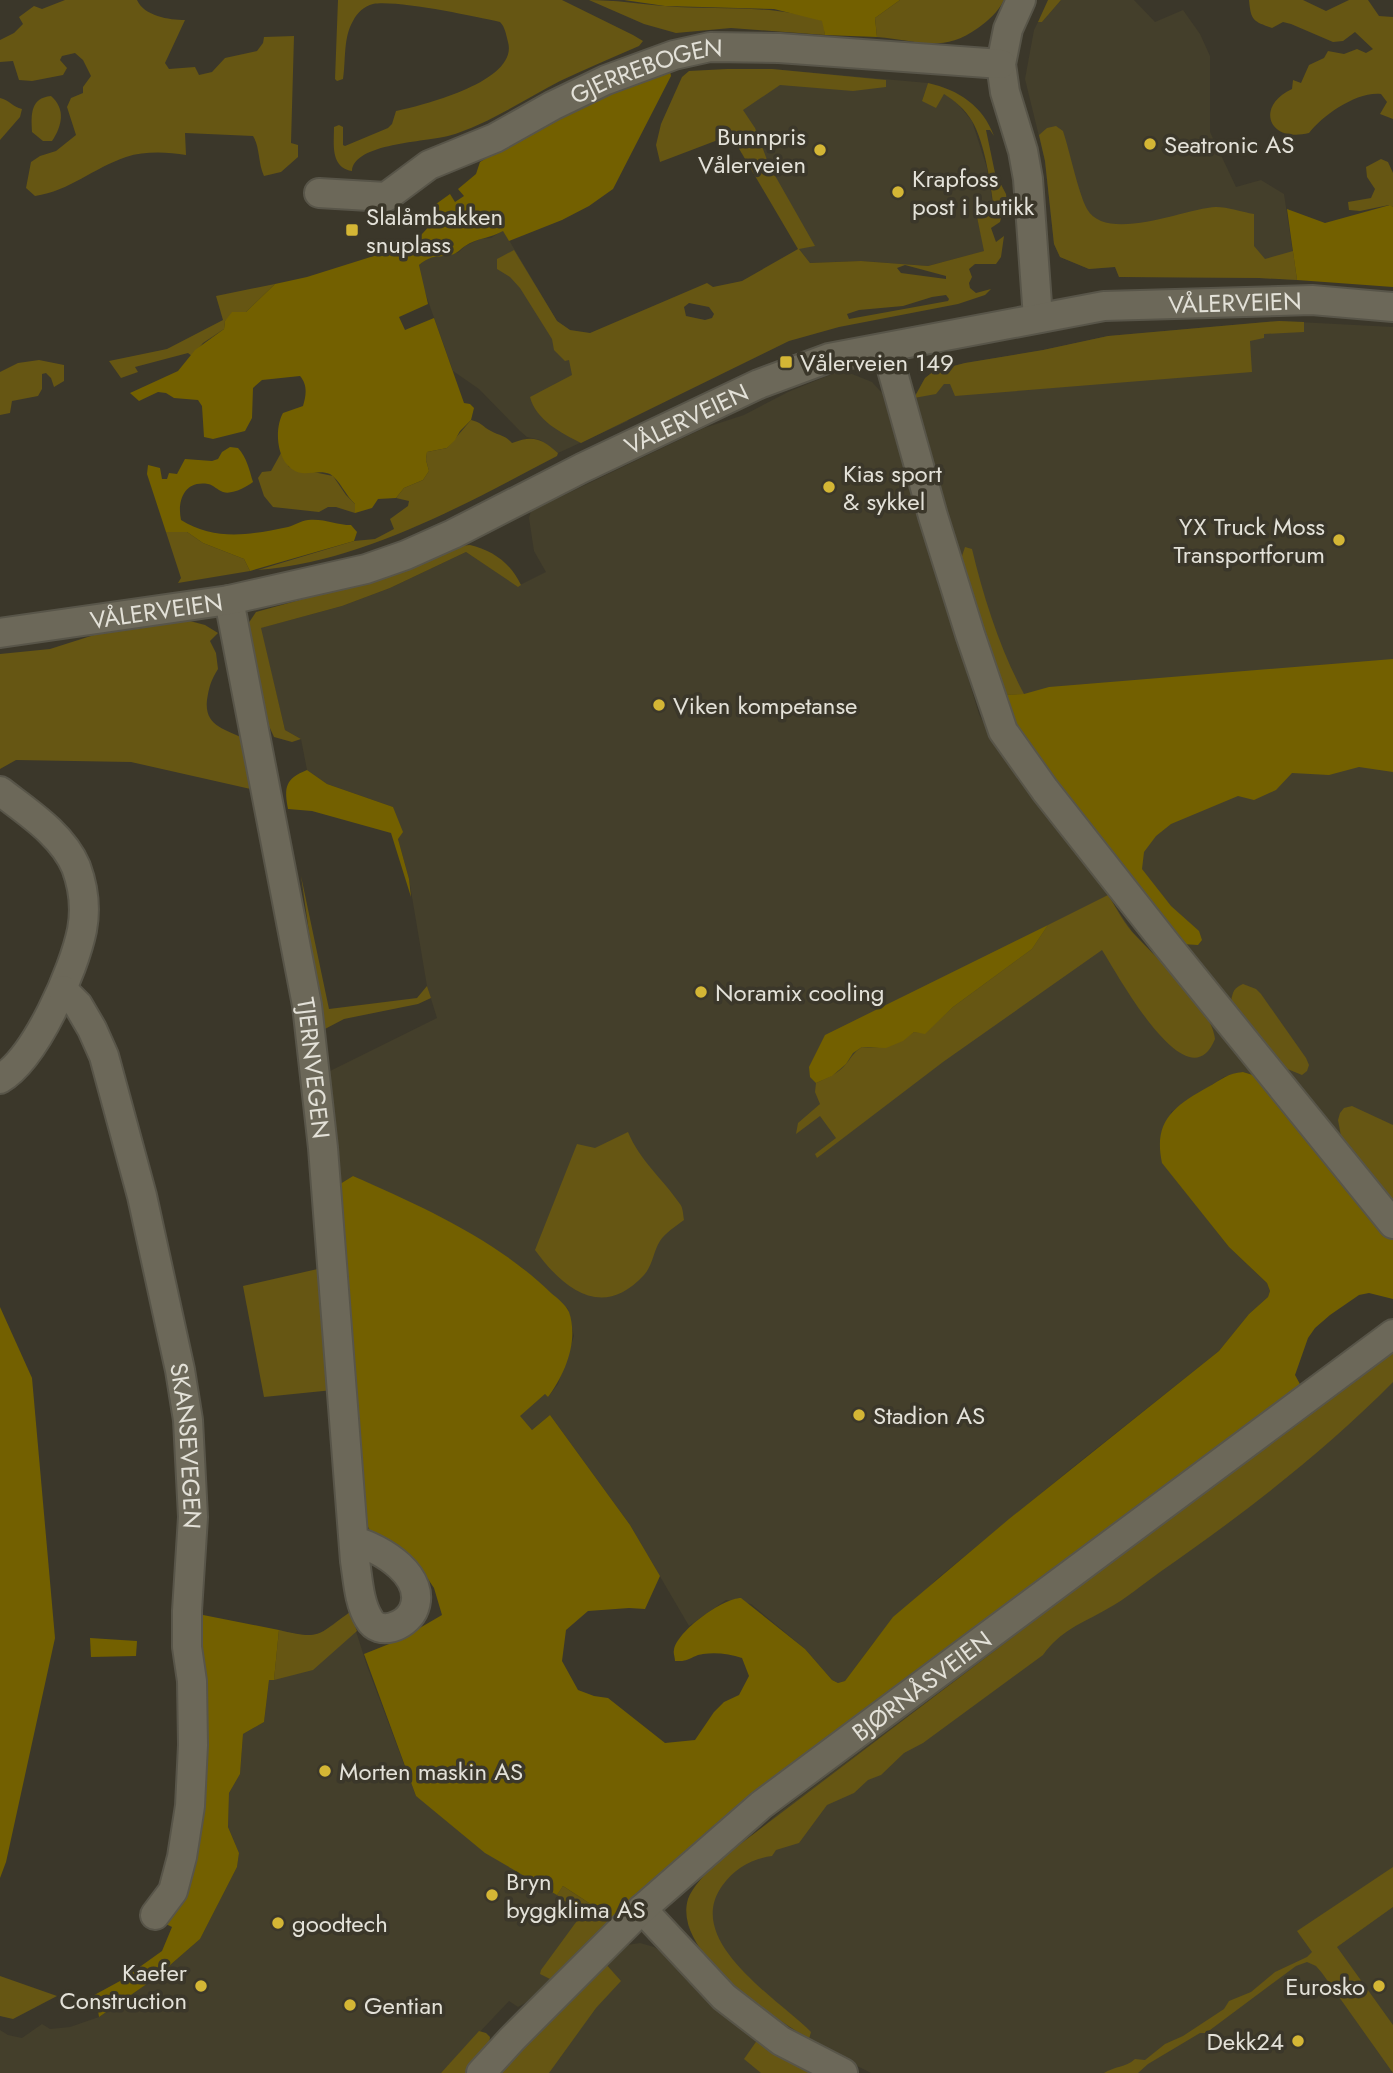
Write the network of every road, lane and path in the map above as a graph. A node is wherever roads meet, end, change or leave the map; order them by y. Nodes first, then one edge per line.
1 (1021, 0) edge
2 (1001, 64) junction
3 (319, 193) dead end
4 (1393, 307) edge
5 (1038, 318) junction
6 (886, 348) junction
7 (229, 600) junction
8 (0, 633) edge
9 (0, 792) edge
10 (63, 990) junction
11 (0, 1079) edge
12 (1393, 1224) edge
13 (1393, 1334) edge
14 (354, 1541) dead end
15 (642, 1909) junction
16 (155, 1915) dead end
17 (481, 2073) edge
18 (843, 2073) edge

1 - 2 street
2 - 3 street, GJERREBOGEN
2 - 5 street
4 - 5 street, VÅLERVEIEN
5 - 6 street, VÅLERVEIEN
6 - 7 street, VÅLERVEIEN
6 - 12 street
7 - 8 street, VÅLERVEIEN
7 - 14 street, TJERNVEGEN
9 - 10 street
10 - 11 street
10 - 16 street, SKANSEVEGEN
13 - 15 street, BJØRNÅSVEIEN
15 - 17 street, BJØRNÅSVEIEN
15 - 18 street

